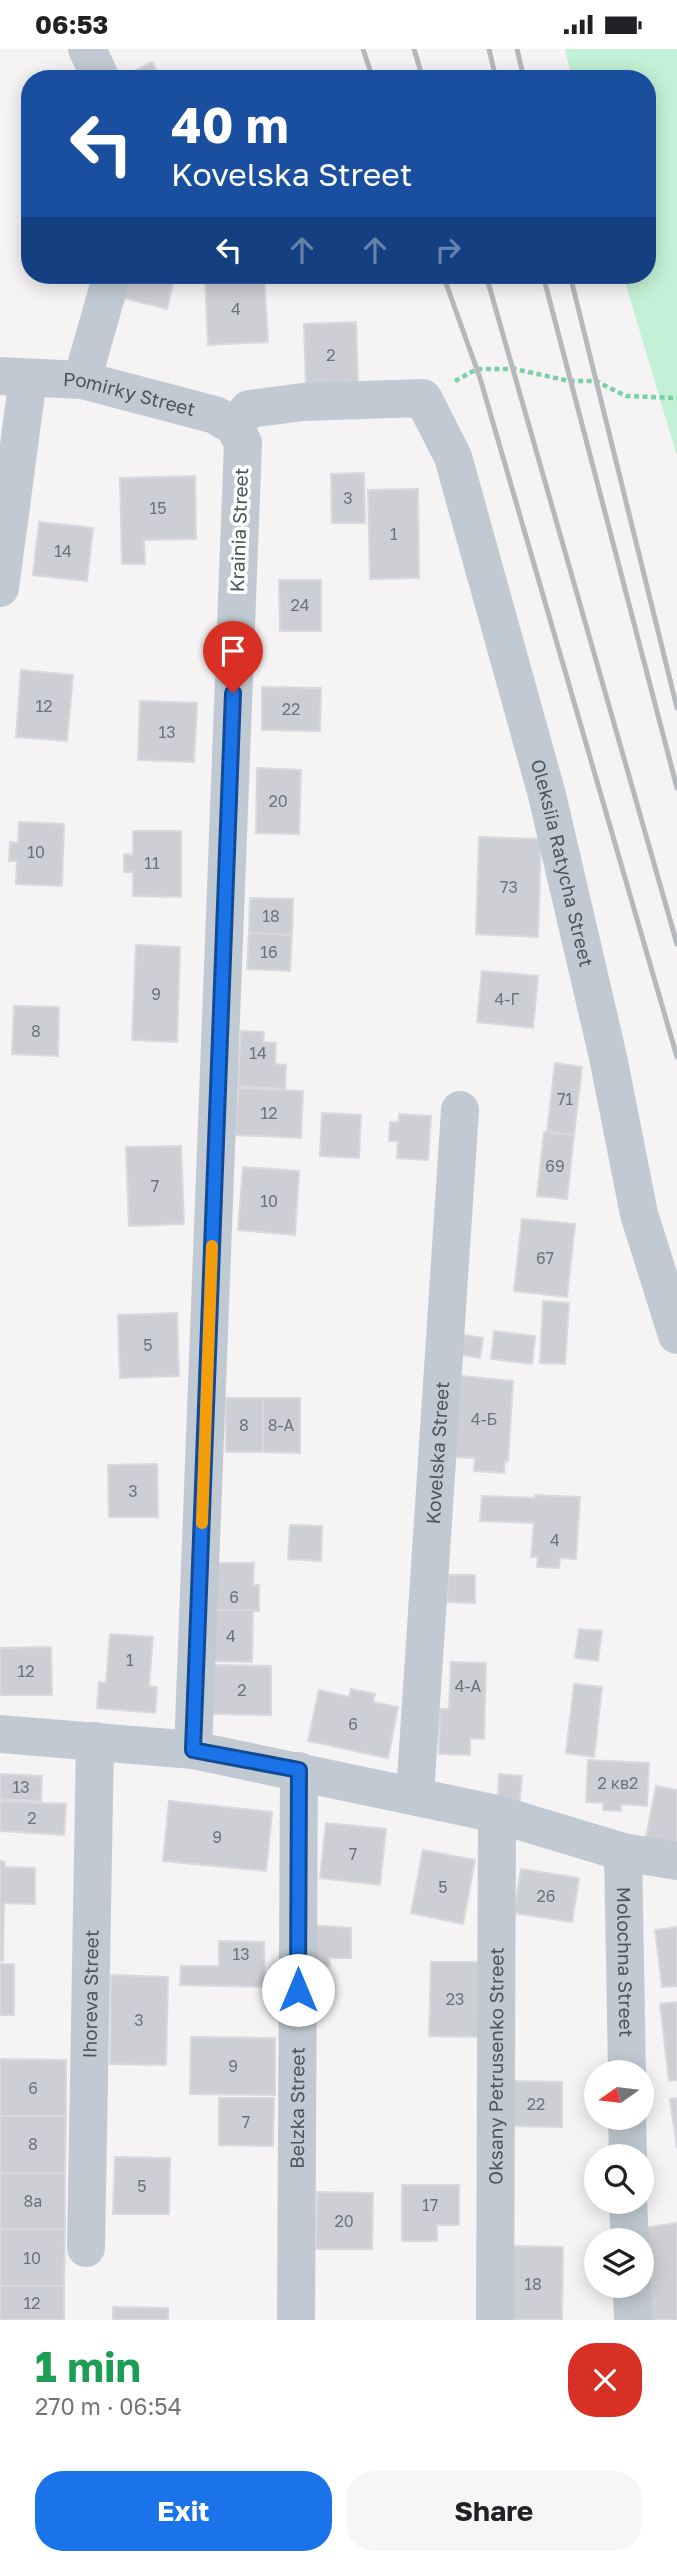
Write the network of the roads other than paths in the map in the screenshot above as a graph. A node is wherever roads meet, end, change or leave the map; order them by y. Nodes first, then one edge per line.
1 (88, 49) edge
2 (96, 70) edge
3 (109, 284) edge
4 (14, 377) edge
5 (82, 380) junction
6 (238, 434) junction
7 (0, 588) edge
8 (460, 1110) dead end
9 (677, 1335) edge
10 (0, 1734) edge
11 (95, 1741) junction
12 (193, 1750) junction
13 (299, 1770) junction
14 (415, 1795) junction
15 (497, 1814) junction
16 (623, 1853) junction
17 (677, 1861) edge
18 (627, 2060) edge
19 (86, 2248) dead end
20 (632, 2298) edge
21 (296, 2320) edge
22 (495, 2320) edge
23 (633, 2320) edge

1 - 2 street
3 - 5 street
4 - 5 street, Pomirky Street
4 - 7 street
5 - 6 street, Pomirky Street
6 - 9 street, Oleksiia Ratycha Street
6 - 12 street, Krainia Street
8 - 14 street, Kovelska Street
10 - 11 street
11 - 12 street
11 - 19 street, Ihoreva Street
12 - 13 street
13 - 14 street
13 - 21 street, Belzka Street
14 - 15 street
15 - 16 street
15 - 22 street, Oksany Petrusenko Street
16 - 17 street
16 - 18 street, Molochna Street
20 - 23 street

